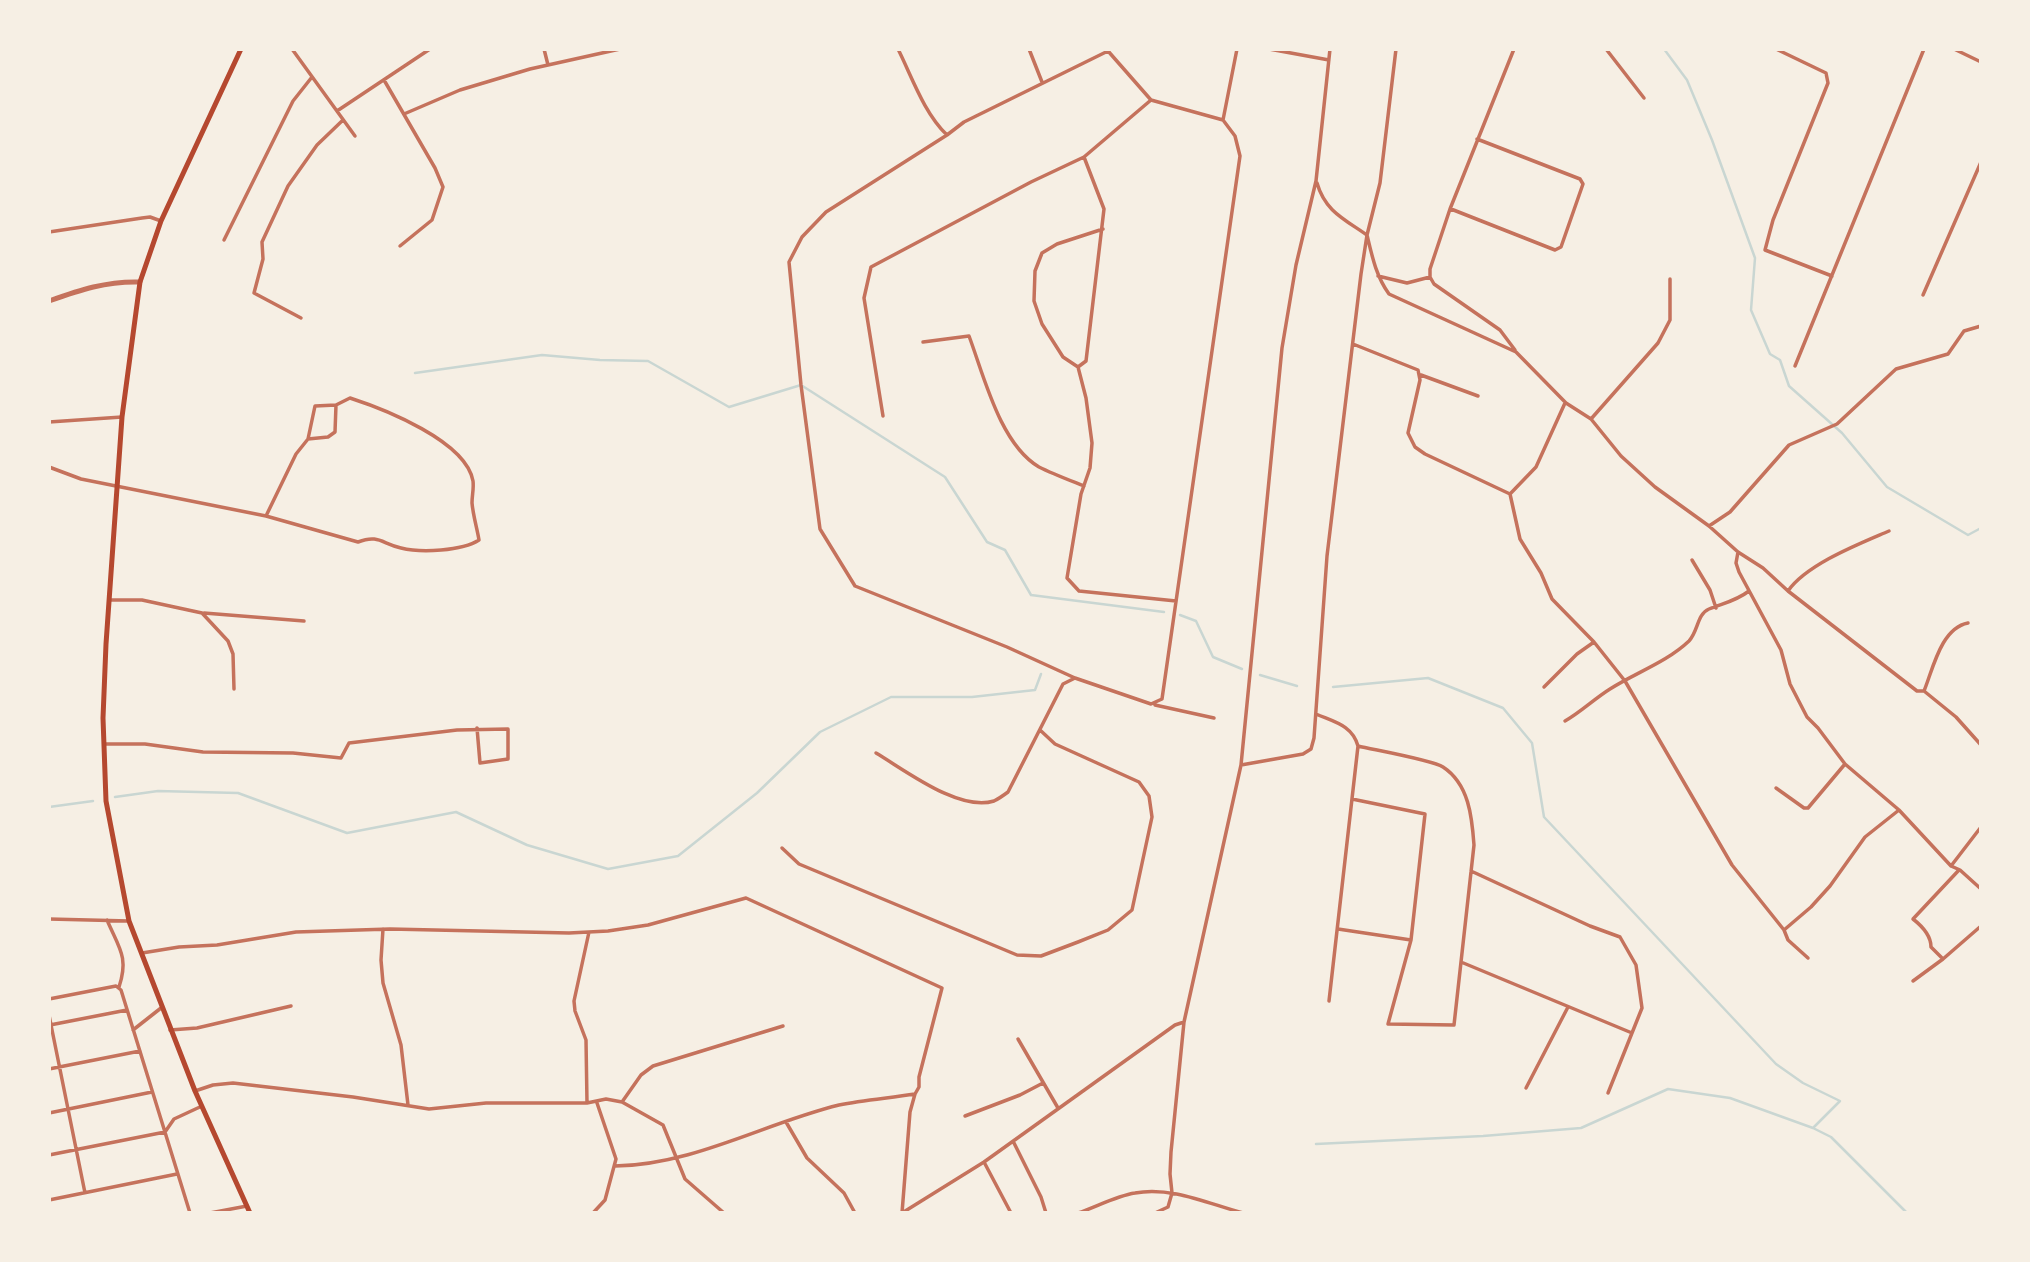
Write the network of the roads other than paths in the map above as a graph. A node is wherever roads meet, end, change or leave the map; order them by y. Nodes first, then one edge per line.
1 (241, 49) edge
2 (292, 49) edge
3 (430, 49) edge
4 (544, 49) edge
5 (620, 49) edge
6 (898, 49) edge
7 (1029, 49) edge
8 (1237, 49) edge
9 (1269, 49) edge
10 (1330, 49) edge
11 (1396, 49) edge
12 (1514, 49) edge
13 (1606, 49) edge
14 (1776, 49) edge
15 (1924, 49) edge
16 (1954, 49) edge
17 (1110, 50) edge
18 (1329, 60) junction
19 (1981, 62) edge
20 (548, 65) junction
21 (312, 77) junction
22 (384, 80) junction
23 (1042, 82) junction
24 (1644, 98) dead end
25 (1151, 100) junction
26 (337, 111) junction
27 (404, 114) junction
28 (343, 120) junction
29 (1223, 120) junction
30 (947, 135) junction
31 (355, 136) dead end
32 (1477, 139) junction
33 (1084, 157) junction
34 (1981, 162) edge
35 (1316, 181) junction
36 (1450, 209) junction
37 (161, 221) junction
38 (1103, 229) junction
39 (49, 232) edge
40 (1367, 234) junction
41 (223, 240) dead end
42 (400, 246) dead end
43 (1378, 276) junction
44 (1832, 276) junction
45 (1430, 277) junction
46 (1670, 279) dead end
47 (140, 282) junction
48 (1923, 295) dead end
49 (49, 301) edge
50 (301, 318) dead end
51 (1981, 326) edge
52 (922, 342) dead end
53 (1353, 344) junction
54 (1516, 352) junction
55 (1795, 366) dead end
56 (1078, 368) junction
57 (1421, 375) junction
58 (1478, 396) dead end
59 (1566, 403) junction
60 (337, 405) junction
61 (883, 416) dead end
62 (122, 417) junction
63 (1591, 419) junction
64 (49, 422) edge
65 (309, 439) junction
66 (49, 467) edge
67 (1084, 486) junction
68 (117, 487) junction
69 (1510, 494) junction
70 (266, 516) junction
71 (1709, 526) junction
72 (1889, 531) dead end
73 (1738, 552) junction
74 (1692, 560) dead end
75 (1749, 591) junction
76 (1788, 591) junction
77 (109, 600) junction
78 (1176, 601) junction
79 (1716, 608) junction
80 (202, 612) junction
81 (304, 621) dead end
82 (1968, 623) dead end
83 (1594, 642) junction
84 (1075, 678) junction
85 (1625, 681) junction
86 (1544, 687) dead end
87 (234, 689) dead end
88 (1924, 691) junction
89 (1151, 704) junction
90 (1316, 714) junction
91 (1214, 718) dead end
92 (1565, 721) dead end
93 (477, 729) junction
94 (1040, 730) junction
95 (104, 744) junction
96 (1981, 745) edge
97 (1358, 746) junction
98 (876, 753) dead end
99 (1845, 764) junction
100 (1241, 765) junction
101 (1776, 788) dead end
102 (1352, 799) junction
103 (1899, 810) junction
104 (1981, 827) edge
105 (782, 848) dead end
106 (1951, 866) junction
107 (1959, 870) junction
108 (1471, 871) junction
109 (1981, 889) edge
110 (49, 919) edge
111 (107, 920) junction
112 (129, 921) junction
113 (1981, 926) edge
114 (383, 929) junction
115 (1338, 929) junction
116 (1784, 930) junction
117 (589, 932) junction
118 (1411, 940) junction
119 (140, 954) junction
120 (1808, 958) dead end
121 (1943, 960) junction
122 (1461, 962) junction
123 (1913, 981) dead end
124 (119, 987) junction
125 (49, 999) edge
126 (1329, 1001) dead end
127 (290, 1006) dead end
128 (1568, 1007) junction
129 (161, 1008) junction
130 (127, 1010) junction
131 (49, 1015) edge
132 (1184, 1022) junction
133 (50, 1025) edge
134 (783, 1026) dead end
135 (133, 1030) junction
136 (170, 1030) junction
137 (1632, 1033) junction
138 (1018, 1039) dead end
139 (140, 1051) junction
140 (60, 1067) junction
141 (49, 1069) edge
142 (1043, 1083) junction
143 (1526, 1088) dead end
144 (195, 1091) junction
145 (152, 1092) junction
146 (1608, 1093) dead end
147 (915, 1094) junction
148 (596, 1102) junction
149 (622, 1102) junction
150 (587, 1103) junction
151 (408, 1105) junction
152 (202, 1107) junction
153 (1058, 1108) junction
154 (68, 1109) junction
155 (49, 1113) edge
156 (965, 1116) dead end
157 (786, 1122) junction
158 (165, 1132) junction
159 (1013, 1141) junction
160 (76, 1150) junction
161 (49, 1155) edge
162 (676, 1157) junction
163 (984, 1162) junction
164 (615, 1166) junction
165 (178, 1174) junction
166 (85, 1193) junction
167 (1172, 1193) junction
168 (49, 1200) edge
169 (1168, 1207) junction
170 (238, 1210) edge
171 (249, 1210) edge
172 (190, 1213) edge
173 (209, 1213) edge
174 (593, 1213) edge
175 (724, 1213) edge
176 (855, 1213) edge
177 (902, 1213) edge
178 (1011, 1213) edge
179 (1045, 1213) edge
180 (1078, 1213) edge
181 (1154, 1213) edge
182 (1170, 1213) edge
183 (1243, 1213) edge

1 - 37 main road
2 - 21 street
3 - 22 street
4 - 20 street
5 - 20 street
6 - 30 street
7 - 23 street
8 - 29 street
9 - 18 street
10 - 18 street
11 - 40 street
12 - 32 street
13 - 24 street
14 - 44 street
15 - 44 street
16 - 19 street
17 - 23 street
17 - 25 street
18 - 35 street
20 - 27 street
21 - 26 street
21 - 41 street
22 - 26 street
22 - 27 street
23 - 30 street
25 - 29 street
25 - 33 street
26 - 28 street
27 - 42 street
28 - 31 street
28 - 50 street
29 - 78 street
30 - 84 street
32 - 36 street
32 - 36 street
33 - 38 street
33 - 61 street
34 - 48 street
35 - 40 street
35 - 100 street
36 - 45 street
37 - 39 street
37 - 47 main road
38 - 56 street
38 - 56 street
40 - 43 street
40 - 53 street
43 - 45 street
43 - 54 street
44 - 55 street
45 - 54 street
46 - 63 street
47 - 49 street
47 - 62 main road
51 - 71 street
52 - 67 street
53 - 57 street
53 - 90 street
54 - 59 street
56 - 67 street
57 - 58 street
57 - 69 street
59 - 63 street
59 - 69 street
60 - 65 street
60 - 65 street
60 - 70 street
62 - 64 street
62 - 68 main road
63 - 71 street
65 - 70 street
66 - 68 street
67 - 78 street
68 - 70 street
68 - 77 main road
69 - 83 street
71 - 73 street
72 - 76 street
73 - 75 street
73 - 76 street
74 - 79 street
75 - 79 street
75 - 99 street
76 - 88 street
77 - 80 street
77 - 95 main road
78 - 89 street
79 - 85 street
80 - 81 street
80 - 87 street
82 - 88 street
83 - 85 street
83 - 86 street
84 - 89 street
84 - 94 street
85 - 92 street
85 - 116 street
88 - 96 street
89 - 91 street
90 - 97 street
90 - 100 street
93 - 93 street
93 - 95 street
94 - 98 street
94 - 105 street
95 - 112 main road
97 - 102 street
97 - 108 street
99 - 101 street
99 - 103 street
100 - 132 street
102 - 115 street
102 - 118 street
103 - 106 street
103 - 116 street
104 - 106 street
106 - 107 street
107 - 109 street
107 - 121 street
108 - 122 street
108 - 137 street
110 - 111 street
111 - 112 street
111 - 124 street
112 - 119 main road
113 - 121 street
114 - 117 street
114 - 119 street
114 - 151 street
115 - 118 street
115 - 126 street
116 - 120 street
117 - 147 street
117 - 150 street
118 - 122 street
119 - 129 main road
121 - 123 street
122 - 128 street
124 - 125 street
124 - 130 street
127 - 136 street
128 - 137 street
128 - 143 street
129 - 135 street
129 - 136 main road
130 - 133 street
130 - 135 street
131 - 133 street
132 - 153 street
132 - 167 street
133 - 140 street
134 - 149 street
135 - 139 street
136 - 144 main road
137 - 146 street
138 - 142 street
139 - 140 street
139 - 145 street
140 - 141 street
140 - 154 street
142 - 153 street
142 - 156 street
144 - 151 street
144 - 152 main road
145 - 154 street
145 - 158 street
147 - 157 street
147 - 177 street
148 - 149 street
148 - 150 street
148 - 164 street
149 - 162 street
150 - 151 street
152 - 158 street
152 - 171 main road
153 - 159 street
154 - 155 street
154 - 160 street
157 - 162 street
157 - 176 street
158 - 160 street
158 - 165 street
159 - 163 street
159 - 179 street
160 - 161 street
160 - 166 street
162 - 164 street
162 - 175 street
163 - 177 street
163 - 178 street
164 - 174 street
165 - 166 street
165 - 172 street
166 - 168 street
167 - 169 street
167 - 180 street
167 - 183 street
169 - 181 street
169 - 182 street
170 - 171 street
170 - 173 street

